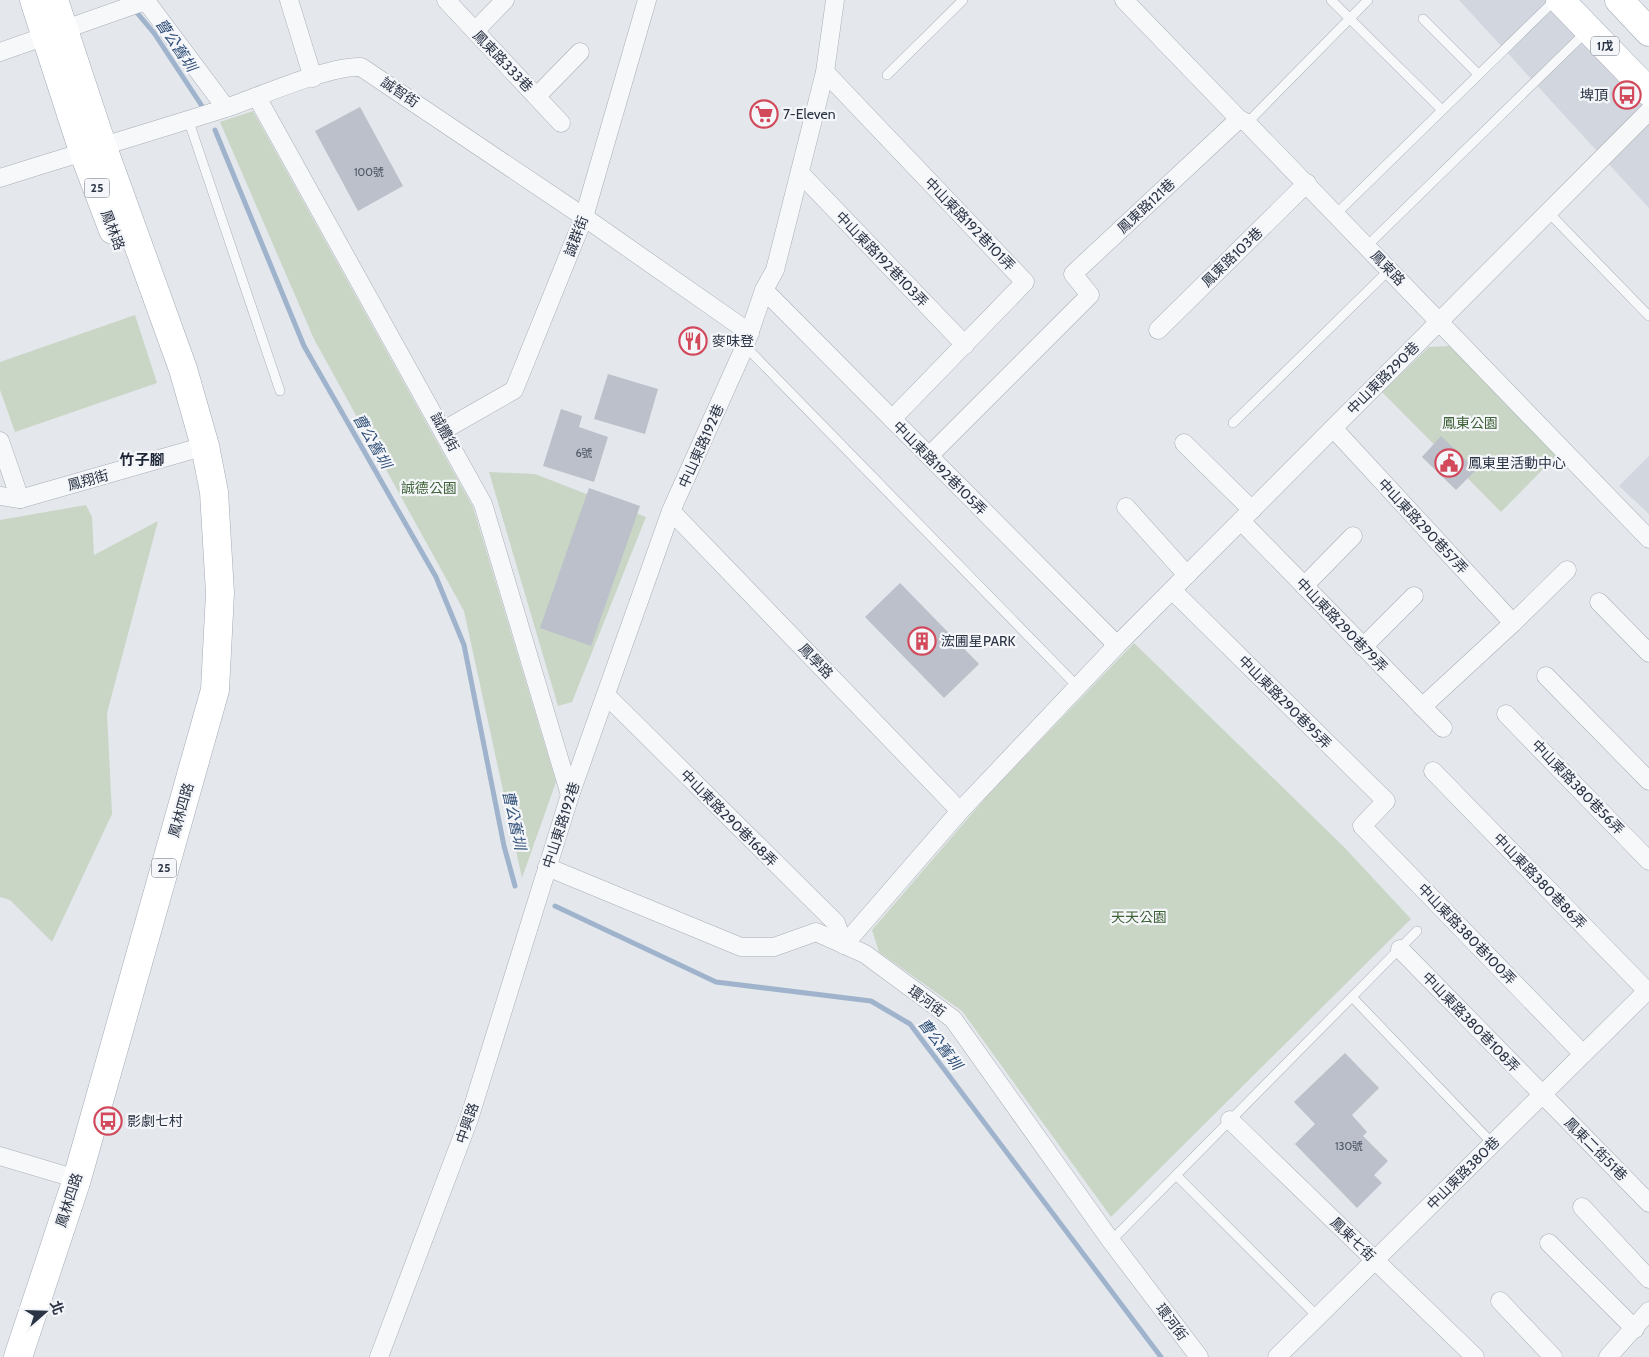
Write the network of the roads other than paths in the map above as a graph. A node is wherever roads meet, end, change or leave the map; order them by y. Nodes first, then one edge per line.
1 (34, 0) edge
2 (54, 0) edge
3 (147, 0) edge
4 (289, 0) edge
5 (446, 0) edge
6 (505, 0) edge
7 (647, 0) edge
8 (835, 0) edge
9 (963, 0) edge
10 (1331, 0) edge
11 (1368, 0) edge
12 (1555, 0) edge
13 (1560, 0) edge
14 (1619, 0) edge
15 (1133, 3) edge
16 (1350, 19) junction
17 (1423, 19) dead end
18 (1588, 29) junction
19 (474, 31) junction
20 (1649, 32) edge
21 (55, 33) junction
22 (0, 52) edge
23 (580, 52) dead end
24 (825, 72) junction
25 (1478, 74) junction
26 (887, 75) dead end
27 (313, 78) junction
28 (1649, 92) edge
29 (537, 96) junction
30 (257, 97) junction
31 (226, 108) junction
32 (1442, 110) junction
33 (1649, 111) edge
34 (188, 119) junction
35 (1243, 121) junction
36 (561, 123) dead end
37 (92, 148) junction
38 (800, 172) junction
39 (0, 178) edge
40 (1307, 184) junction
41 (1548, 212) junction
42 (1336, 214) junction
43 (584, 216) junction
44 (1367, 246) junction
45 (1389, 270) junction
46 (764, 290) junction
47 (1649, 316) edge
48 (1440, 322) junction
49 (1158, 330) dead end
50 (748, 339) junction
51 (964, 345) junction
52 (175, 371) joint
53 (280, 391) dead end
54 (892, 419) junction
55 (1233, 423) dead end
56 (1333, 428) junction
57 (444, 430) junction
58 (0, 441) edge
59 (1184, 443) dead end
60 (196, 450) junction
61 (928, 456) junction
62 (0, 496) edge
63 (20, 499) junction
64 (1126, 506) dead end
65 (671, 512) junction
66 (1246, 516) junction
67 (1353, 536) dead end
68 (1649, 539) edge
69 (1567, 570) dead end
70 (1187, 575) junction
71 (1304, 586) junction
72 (1172, 590) junction
73 (1414, 596) dead end
74 (1599, 602) dead end
75 (1513, 623) junction
76 (1117, 646) junction
77 (1364, 647) junction
78 (1649, 653) edge
79 (1546, 676) dead end
80 (1078, 687) junction
81 (606, 695) junction
82 (1422, 707) junction
83 (1506, 714) dead end
84 (1443, 728) dead end
85 (1433, 771) dead end
86 (1649, 781) edge
87 (570, 795) junction
88 (960, 811) junction
89 (1374, 814) joint
90 (1649, 860) edge
91 (547, 867) junction
92 (541, 885) joint
93 (1418, 931) dead end
94 (844, 946) junction
95 (1400, 949) junction
96 (1648, 991) edge
97 (1352, 997) junction
98 (1583, 1054) junction
99 (1542, 1095) junction
100 (1230, 1120) junction
101 (1493, 1144) junction
102 (0, 1156) edge
103 (1176, 1175) junction
104 (68, 1177) junction
105 (1649, 1202) edge
106 (1582, 1207) dead end
107 (1111, 1241) junction
108 (1549, 1243) dead end
109 (1375, 1260) junction
110 (1649, 1279) edge
111 (1500, 1301) dead end
112 (1318, 1317) junction
113 (1644, 1322) edge
114 (0, 1352) edge
115 (18, 1357) edge
116 (379, 1357) edge
117 (1199, 1357) edge
118 (1277, 1357) edge
119 (1475, 1357) edge
120 (1553, 1357) edge
121 (1608, 1357) edge

1 - 21 main road, 鳳林路 / 25
2 - 21 main road, 鳳林路 / 25
3 - 21 street
3 - 31 street
4 - 27 street
5 - 19 street, 鳳東路333巷
6 - 19 street
7 - 43 street, 誠群街
8 - 24 street, 中山東路192巷
9 - 26 lane
10 - 16 lane
11 - 16 lane
12 - 25 lane
13 - 18 main road, 1戊
14 - 20 main road
15 - 35 street, 鳳東路
16 - 32 lane
16 - 35 lane
17 - 25 lane
18 - 28 main road, 1戊
18 - 44 lane
19 - 29 street, 鳳東路333巷
21 - 22 street
21 - 37 main road, 鳳林路 / 25
23 - 29 street
24 - 38 street, 中山東路192巷
24 - 51 street, 中山東路192巷101弄
25 - 32 lane
27 - 30 street, 誠智街
27 - 43 street, 誠智街
29 - 36 street, 鳳東路333巷
30 - 31 street, 誠智街
30 - 57 street, 誠體街
31 - 34 street, 誠智街
32 - 42 lane
33 - 41 street, 中山東路290巷
34 - 37 street, 誠智街
34 - 53 lane
35 - 40 street, 鳳東路
35 - 61 street, 鳳東路121巷
37 - 39 street, 誠智街
37 - 52 main road, 鳳林路 / 25
38 - 46 street, 中山東路192巷
38 - 51 street, 中山東路192巷103弄
40 - 42 street, 鳳東路
40 - 49 street, 鳳東路103巷
41 - 47 lane
41 - 48 street, 中山東路290巷
42 - 44 street, 鳳東路
43 - 50 street, 誠智街
43 - 57 street, 誠群街
44 - 45 street, 鳳東路
45 - 48 street, 鳳東路
45 - 55 lane
46 - 50 street, 中山東路192巷
46 - 54 street, 中山東路192巷105弄
48 - 56 street, 中山東路290巷
48 - 68 street, 鳳東路
50 - 65 street, 中山東路192巷
50 - 80 lane
51 - 54 street, 中山東路192巷101弄
52 - 60 main road, 鳳林四路 / 25
54 - 61 street, 中山東路192巷105弄
56 - 66 street, 中山東路290巷
56 - 75 street, 中山東路290巷57弄
57 - 87 street, 誠體街
58 - 63 street
59 - 66 street, 中山東路290巷79弄
60 - 63 street, 鳳翔街
60 - 104 main road, 鳳林四路 / 25
61 - 76 street, 中山東路192巷105弄
62 - 63 street, 鳳翔街
64 - 70 street
65 - 81 street, 中山東路192巷
65 - 88 street, 鳳學路
66 - 70 street, 中山東路290巷
66 - 71 street, 中山東路290巷79弄
67 - 71 street
69 - 75 street
70 - 72 street, 中山東路290巷
71 - 77 street, 中山東路290巷79弄
72 - 76 street, 中山東路290巷
72 - 89 street, 中山東路290巷95弄
73 - 77 street
74 - 78 street
75 - 82 street
76 - 80 street, 中山東路290巷
77 - 82 street, 中山東路290巷79弄
79 - 86 street
80 - 88 street, 中山東路290巷
81 - 87 street, 中山東路192巷
81 - 94 street, 中山東路290巷168弄
82 - 84 street, 中山東路290巷79弄
83 - 90 street, 中山東路380巷56弄
85 - 96 street, 中山東路380巷86弄
87 - 91 street, 中山東路192巷
88 - 94 street, 中山東路290巷
89 - 98 street, 中山東路380巷100弄
91 - 92 street, 中山東路192巷
91 - 94 street, 環河街
92 - 116 street, 中興路
93 - 95 lane
94 - 107 street, 環河街
95 - 97 lane
95 - 99 street, 中山東路380巷108弄
96 - 98 street, 中山東路380巷
97 - 100 lane
97 - 101 lane
98 - 99 street, 中山東路380巷
99 - 101 street, 中山東路380巷
99 - 105 street, 鳳東二街51巷
100 - 103 lane
100 - 109 street, 鳳東七街
101 - 109 street, 中山東路380巷
102 - 104 street
103 - 107 lane
103 - 112 lane
104 - 114 main road, 鳳林四路 / 25
104 - 115 main road, 鳳林四路 / 25
106 - 110 street
107 - 117 street, 環河街
108 - 113 street
109 - 112 street, 中山東路380巷
109 - 119 street, 鳳東七街
111 - 120 street
112 - 118 street, 中山東路380巷
113 - 121 street

